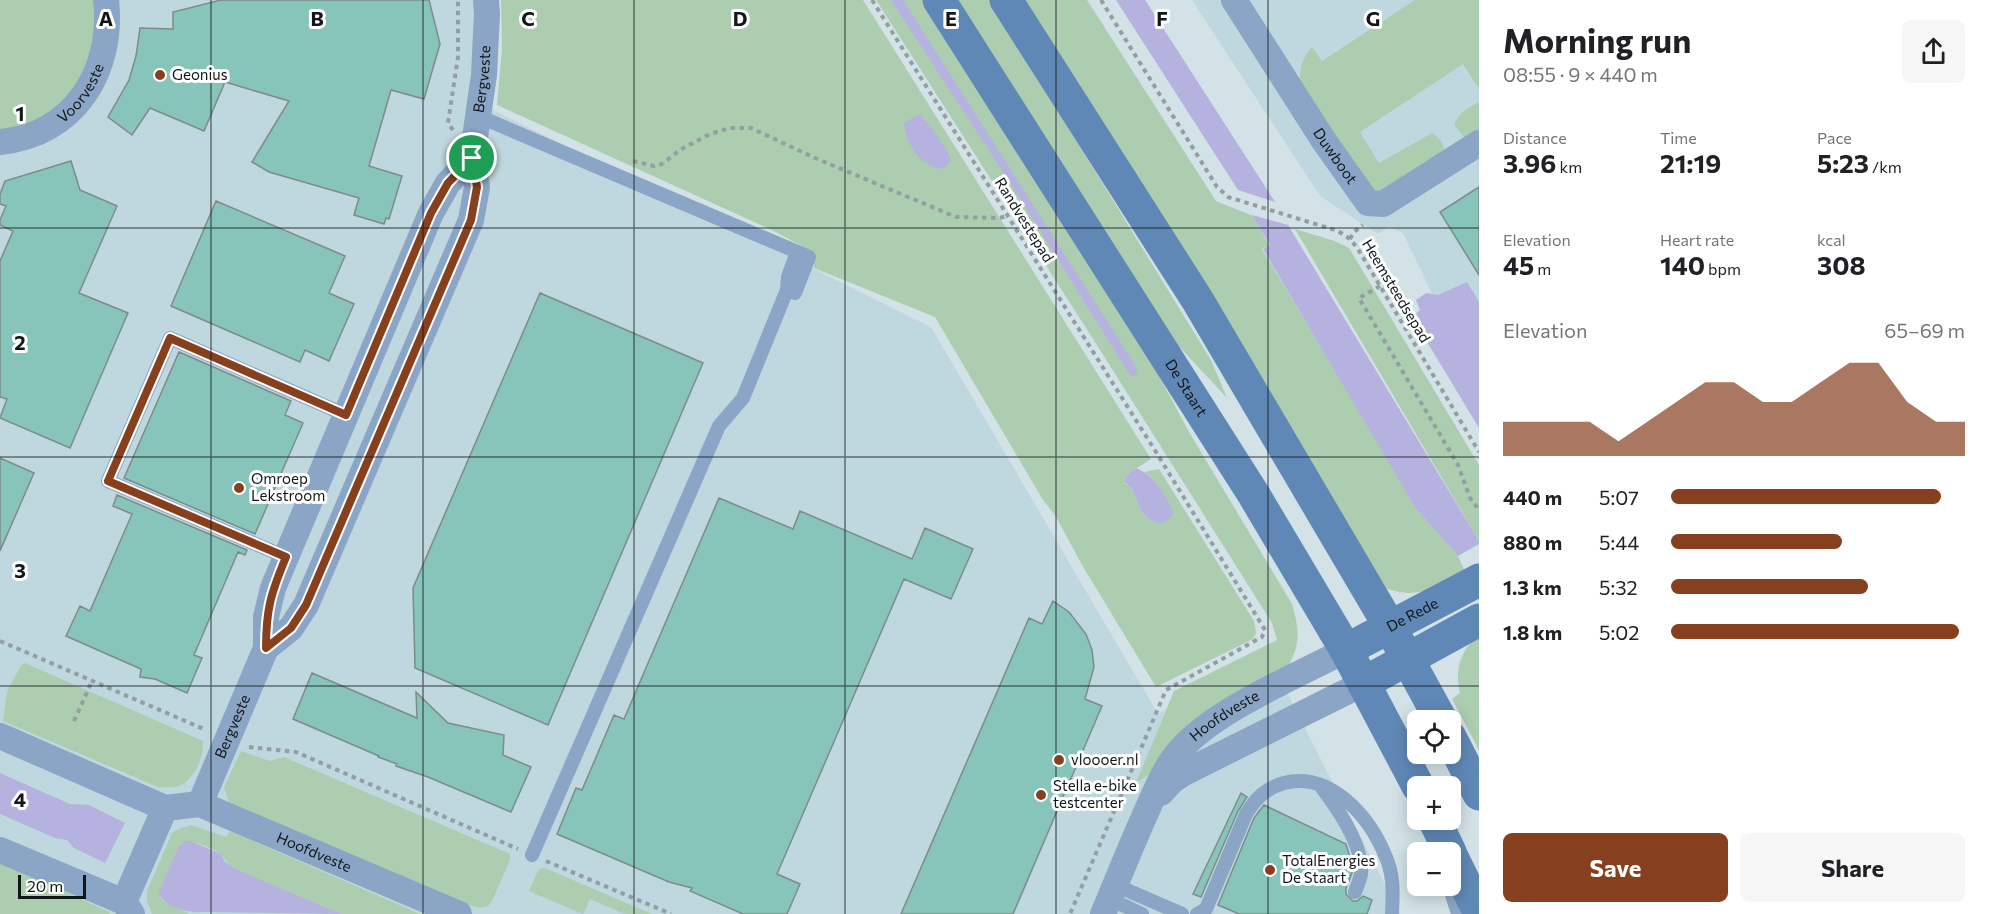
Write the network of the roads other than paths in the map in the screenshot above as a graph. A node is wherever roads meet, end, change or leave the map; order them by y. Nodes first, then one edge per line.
1 (106, 0) edge
2 (486, 0) edge
3 (939, 0) edge
4 (1006, 0) edge
5 (1234, 0) edge
6 (478, 116) junction
7 (0, 142) edge
8 (1479, 143) edge
9 (472, 158) junction
10 (346, 415) junction
11 (286, 557) junction
12 (1475, 582) edge
13 (1479, 620) edge
14 (1390, 627) junction
15 (266, 648) junction
16 (1346, 650) junction
17 (1408, 660) junction
18 (1364, 683) junction
19 (1436, 710) edge
20 (0, 736) edge
21 (1461, 759) edge
22 (1413, 776) edge
23 (1318, 783) junction
24 (1479, 794) edge
25 (200, 804) junction
26 (165, 808) junction
27 (1142, 821) junction
28 (0, 850) edge
29 (532, 855) road end
30 (1461, 875) edge
31 (1354, 892) dead end
32 (1452, 896) edge
33 (1109, 899) edge
34 (128, 908) edge
35 (1202, 912) edge
36 (1479, 912) edge
37 (459, 914) edge
38 (1142, 914) edge
39 (1182, 914) edge
40 (1392, 914) edge
41 (1458, 914) edge

1 - 7 street, Voorveste
2 - 6 street, Bergveste
3 - 16 main road, De Staart
4 - 14 main road
5 - 8 street, Duwboot
6 - 9 street, Bergveste
6 - 29 lane
9 - 10 street, Bergveste
9 - 15 street, Bergveste
10 - 11 street, Bergveste
10 - 11 lane
11 - 15 street, Bergveste
12 - 14 main road, De Rede
13 - 17 main road
14 - 16 main road, De Rede
14 - 17 main road
15 - 25 street, Bergveste
16 - 18 main road, De Staart
16 - 27 street, Hoofdveste
17 - 18 main road
17 - 19 main road
18 - 22 main road, De Staart
18 - 27 street, Hoofdveste
20 - 26 street
21 - 24 main road
23 - 31 lane
23 - 35 lane
23 - 40 lane
25 - 26 street, Hoofdveste
25 - 37 street, Hoofdveste
26 - 34 street
27 - 33 street, Hoofdveste
28 - 34 street
30 - 36 main road
32 - 41 lane
33 - 38 lane
33 - 39 lane

